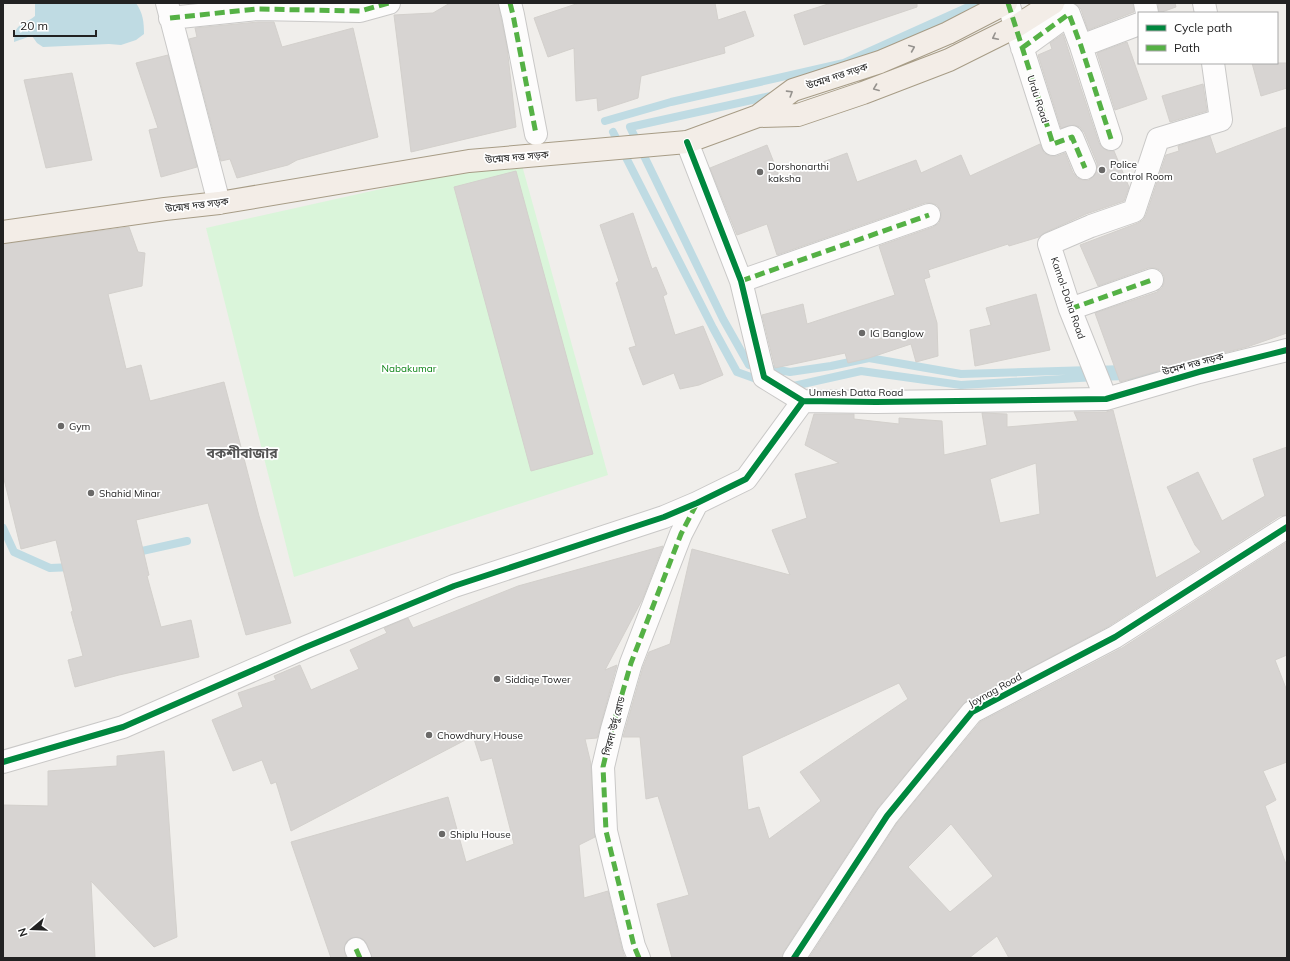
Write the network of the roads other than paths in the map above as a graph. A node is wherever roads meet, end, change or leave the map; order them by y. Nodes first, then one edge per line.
1 (389, 3) edge
2 (510, 3) edge
3 (1007, 3) edge
4 (1053, 3) edge
5 (169, 11) edge
6 (1138, 24) edge
7 (1016, 27) junction
8 (948, 33) junction
9 (1081, 46) junction
10 (1022, 48) junction
11 (959, 55) junction
12 (1213, 64) edge
13 (758, 116) junction
14 (536, 134) dead end
15 (1111, 139) dead end
16 (687, 142) junction
17 (1085, 168) dead end
18 (219, 203) junction
19 (929, 215) dead end
20 (3, 232) edge
21 (1152, 280) dead end
22 (741, 281) junction
23 (1070, 309) junction
24 (1287, 350) edge
25 (1106, 399) junction
26 (804, 401) junction
27 (697, 503) junction
28 (1287, 527) edge
29 (3, 762) edge
30 (639, 958) edge
31 (794, 958) edge

1 - 5 street
2 - 14 street
3 - 7 street, Urdu Road
3 - 8 main road, উন্মেষ দত্ত সড়ক
4 - 7 main road
5 - 18 street
6 - 9 street
7 - 10 street, Urdu Road
7 -> 11 main road
8 - 11 main road
13 -> 8 main road, উন্মেষ দত্ত সড়ক
9 - 10 street
9 - 15 street
10 - 17 street, Urdu Road
11 -> 13 main road
12 - 23 street, Kamol-Daha Road
13 - 16 main road, উন্মেষ দত্ত সড়ক
16 - 18 main road, উন্মেষ দত্ত সড়ক
16 - 22 street, Unmesh Datta Road
18 - 20 main road, উন্মেষ দত্ত সড়ক
19 - 22 street
21 - 23 street
22 - 26 street, Unmesh Datta Road
23 - 25 street, Kamol-Daha Road
24 - 25 street, উমেশ দত্ত সড়ক
25 - 26 street, Unmesh Datta Road
26 - 27 street
27 - 29 street
27 - 30 street, গিরদা উর্দু রোড
28 - 31 street, Joynag Road

